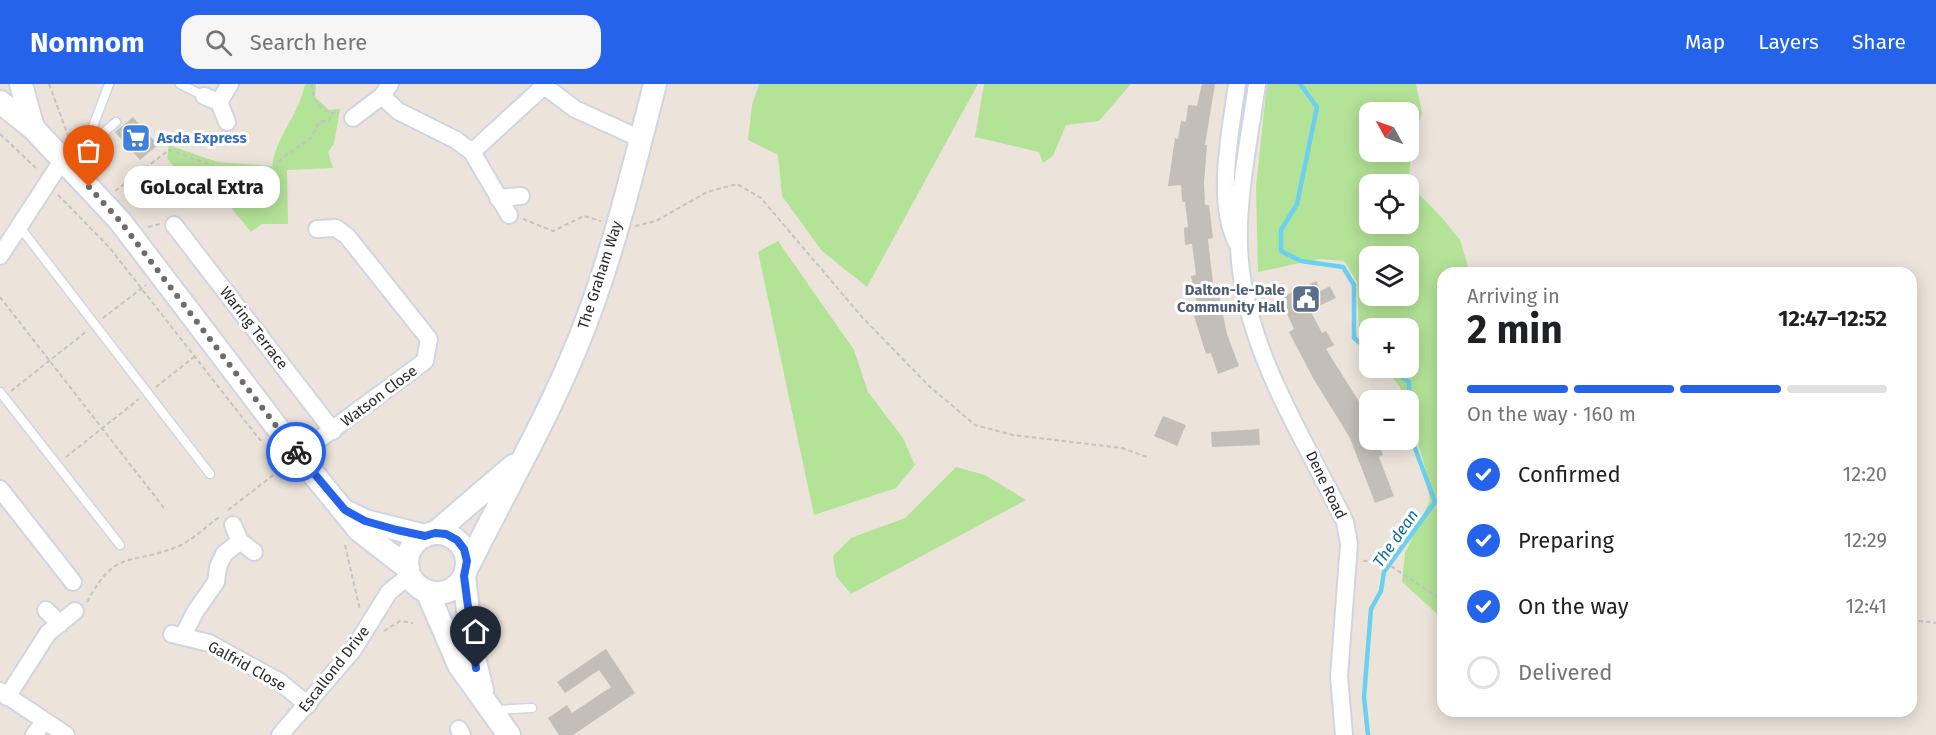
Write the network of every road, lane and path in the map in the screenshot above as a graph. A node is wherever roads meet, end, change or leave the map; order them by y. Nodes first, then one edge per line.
1 (21, 84) edge
2 (49, 84) edge
3 (109, 84) edge
4 (180, 84) edge
5 (230, 84) edge
6 (312, 84) edge
7 (655, 84) edge
8 (1237, 84) edge
9 (1257, 84) edge
10 (543, 85) edge
11 (386, 90) edge
12 (211, 99) junction
13 (0, 102) edge
14 (332, 113) junction
15 (353, 118) joint
16 (116, 122) dead end
17 (227, 122) dead end
18 (33, 128) junction
19 (0, 134) edge
20 (641, 139) junction
21 (89, 145) junction
22 (472, 152) junction
23 (67, 163) junction
24 (38, 170) dead end
25 (52, 189) dead end
26 (521, 196) dead end
27 (498, 198) junction
28 (102, 201) junction
29 (509, 216) joint
30 (174, 225) joint
31 (19, 226) junction
32 (624, 226) junction
33 (317, 229) dead end
34 (129, 233) junction
35 (1239, 247) junction
36 (0, 256) edge
37 (161, 275) junction
38 (142, 288) junction
39 (0, 297) edge
40 (95, 325) junction
41 (194, 357) junction
42 (50, 361) junction
43 (148, 393) junction
44 (2, 394) edge
45 (102, 428) junction
46 (333, 431) junction
47 (271, 440) dead end
48 (298, 455) junction
49 (523, 457) junction
50 (1148, 457) dead end
51 (57, 464) junction
52 (210, 474) dead end
53 (0, 489) edge
54 (164, 508) dead end
55 (345, 510) junction
56 (233, 525) dead end
57 (430, 534) junction
58 (240, 541) junction
59 (120, 545) dead end
60 (345, 545) dead end
61 (254, 552) dead end
62 (1366, 561) dead end
63 (409, 572) junction
64 (465, 572) junction
65 (73, 582) dead end
66 (427, 591) junction
67 (1437, 598) edge
68 (46, 610) dead end
69 (75, 611) joint
70 (1917, 621) edge
71 (1936, 623) edge
72 (60, 624) junction
73 (365, 630) junction
74 (3, 694) edge
75 (308, 705) junction
76 (532, 708) dead end
77 (490, 709) junction
78 (39, 729) edge
79 (66, 735) edge
80 (280, 735) edge
81 (508, 735) edge
82 (1344, 735) edge

1 - 18 main road
2 - 23 path
3 - 21 lane
4 - 12 lane
5 - 12 street
6 - 14 path
7 - 20 main road, The Graham Way
8 - 35 street, Dene Road
9 - 35 street, Dene Road
10 - 20 street
10 - 22 street
11 - 15 street
11 - 22 street
12 - 17 street
13 - 18 main road
14 - 15 path
14 - 28 path
16 - 21 lane
18 - 23 main road
19 - 24 path
20 - 32 main road, The Graham Way
21 - 23 lane
22 - 27 street
23 - 28 main road
23 - 31 street
25 - 38 path
26 - 27 street
27 - 29 street
28 - 34 main road
29 - 32 path
30 - 34 path
30 - 46 street, Waring Terrace
31 - 36 street
31 - 40 lane
32 - 49 main road, The Graham Way
32 - 50 path
33 - 46 street, Watson Close
34 - 37 main road
35 - 82 street, Dene Road
37 - 38 path
37 - 48 main road
38 - 40 path
38 - 41 path
39 - 42 path
40 - 42 path
40 - 43 lane
41 - 43 path
41 - 47 path
42 - 44 path
42 - 45 path
43 - 45 path
43 - 52 lane
44 - 51 lane
45 - 51 path
45 - 54 path
46 - 48 street, Watson Close
48 - 55 main road
48 - 69 path
49 - 57 main road, The Graham Way
49 - 64 main road, The Graham Way
51 - 59 lane
53 - 65 street
55 - 57 main road
55 - 63 main road
56 - 58 street
57 - 63 main road
57 - 64 main road
58 - 61 street
58 - 75 street, Galfrid Close
60 - 73 path
62 - 67 path
63 - 66 main road
63 - 73 street, Escallond Drive
64 - 66 main road
64 - 77 main road
66 - 77 main road
68 - 72 street
69 - 72 street
70 - 71 path
72 - 74 street
73 - 75 street, Escallond Drive
74 - 78 street
75 - 80 street, Escallond Drive
76 - 77 lane
77 - 81 main road
78 - 79 street

